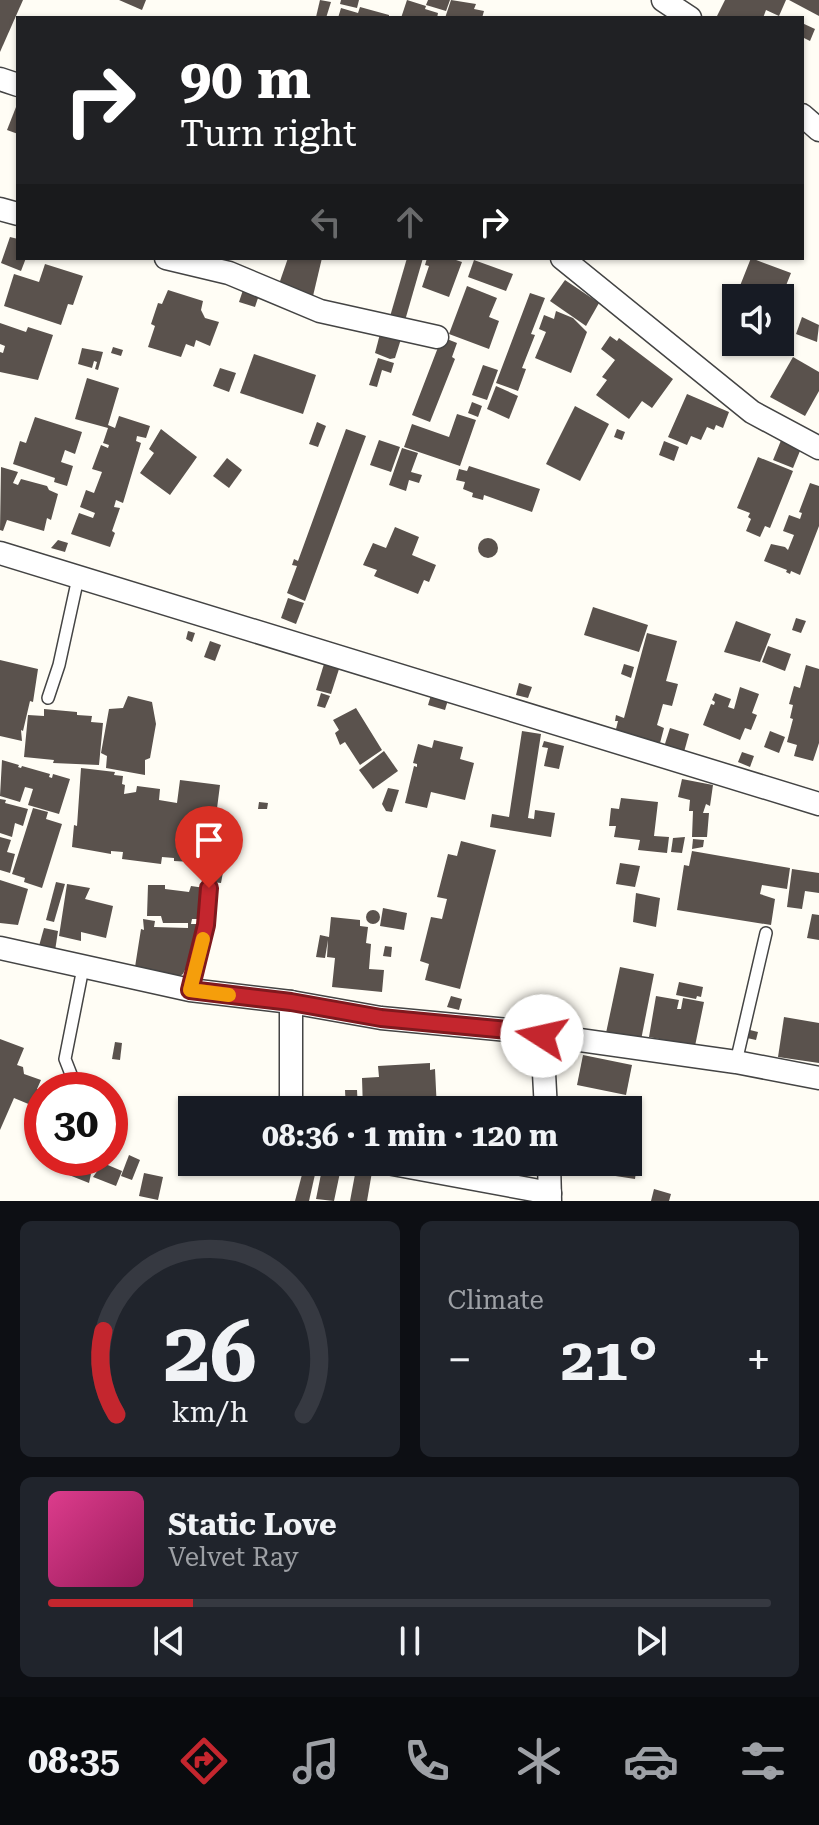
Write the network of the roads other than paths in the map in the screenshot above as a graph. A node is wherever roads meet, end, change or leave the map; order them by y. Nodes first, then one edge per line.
1 (663, 0) edge
2 (687, 16) edge
3 (804, 117) edge
4 (819, 130) edge
5 (174, 260) edge
6 (564, 260) edge
7 (437, 337) dead end
8 (819, 448) edge
9 (0, 553) edge
10 (78, 578) junction
11 (48, 698) dead end
12 (819, 804) edge
13 (209, 888) dead end
14 (766, 933) dead end
15 (0, 948) edge
16 (83, 968) junction
17 (190, 990) junction
18 (291, 1002) junction
19 (542, 1036) junction
20 (736, 1062) junction
21 (70, 1072) edge
22 (819, 1078) edge
23 (291, 1096) edge
24 (545, 1096) edge
25 (449, 1176) edge
26 (549, 1176) edge
27 (550, 1197) edge

1 - 2 street
3 - 4 street
5 - 7 street
6 - 8 street
9 - 10 street
10 - 11 lane
10 - 12 street
13 - 17 lane
14 - 20 lane
15 - 16 street
16 - 17 street
16 - 21 lane
17 - 18 street
18 - 19 street
18 - 23 street
19 - 20 street
19 - 24 street
20 - 22 street
25 - 27 street
26 - 27 street

